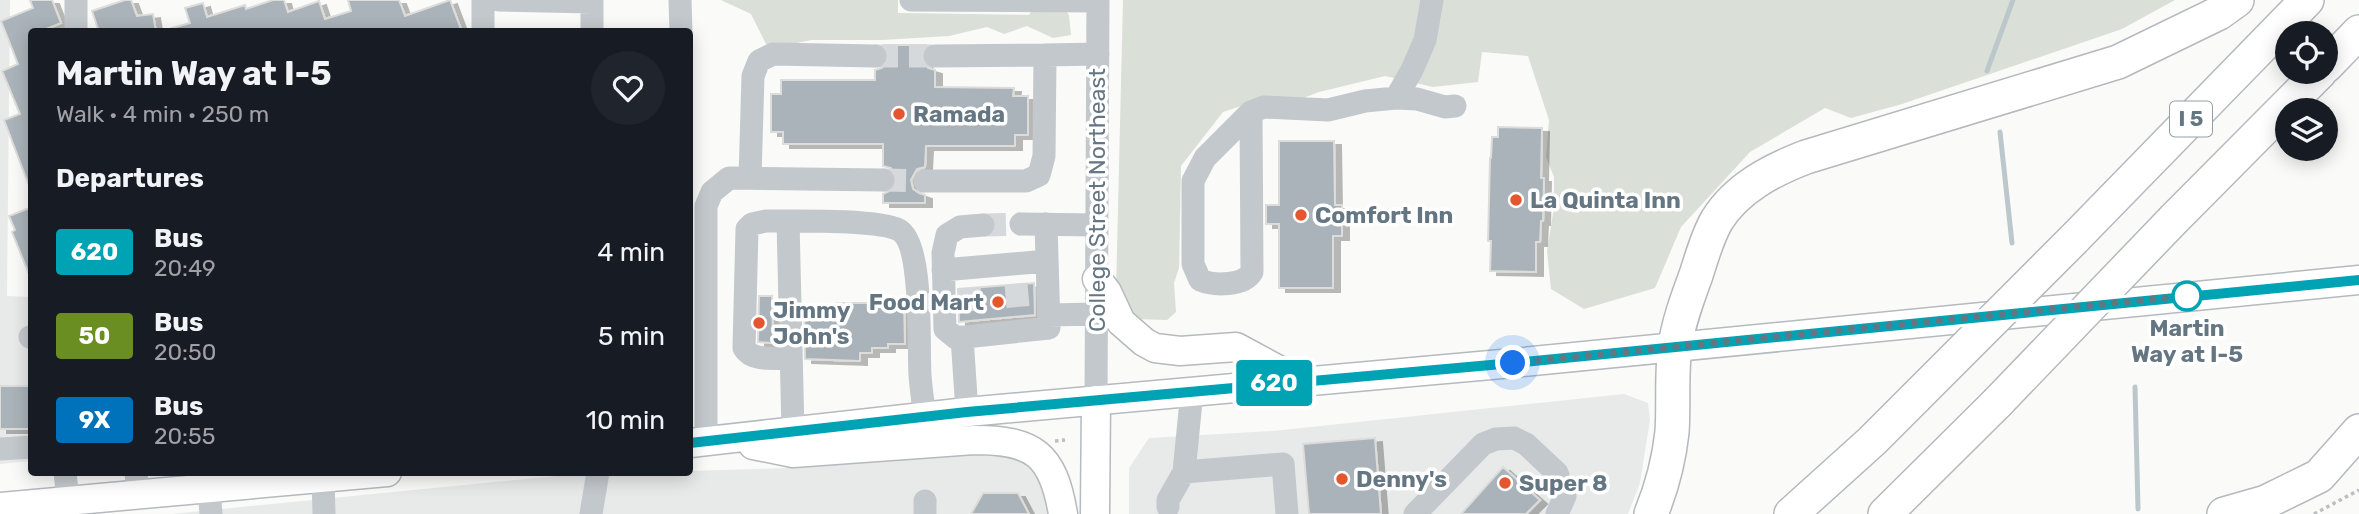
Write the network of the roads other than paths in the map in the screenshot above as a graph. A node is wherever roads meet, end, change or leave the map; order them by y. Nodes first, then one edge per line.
1 (76, 0) edge
2 (483, 0) edge
3 (499, 0) edge
4 (680, 0) edge
5 (911, 0) edge
6 (966, 0) edge
7 (1432, 0) edge
8 (2237, 0) edge
9 (2307, 0) edge
10 (592, 1) edge
11 (1098, 1) edge
12 (76, 28) edge
13 (482, 28) edge
14 (592, 28) edge
15 (681, 28) edge
16 (2359, 32) edge
17 (2338, 53) edge
18 (1098, 54) junction
19 (1045, 55) junction
20 (875, 56) tunnel mouth
21 (935, 56) tunnel mouth
22 (2308, 84) edge
23 (1396, 98) junction
24 (1455, 106) dead end
25 (1251, 112) junction
26 (750, 178) junction
27 (883, 180) tunnel mouth
28 (925, 181) tunnel mouth
29 (788, 221) junction
30 (1021, 224) tunnel mouth
31 (1046, 224) junction
32 (984, 225) tunnel mouth
33 (1097, 225) junction
34 (1047, 261) junction
35 (943, 270) junction
36 (1097, 279) junction
37 (2359, 280) edge
38 (1097, 314) junction
39 (1049, 315) junction
40 (969, 332) junction
41 (1675, 346) junction
42 (791, 358) junction
43 (1299, 381) junction
44 (1192, 391) junction
45 (1096, 400) junction
46 (967, 412) junction
47 (925, 418) junction
48 (2359, 431) edge
49 (793, 432) junction
50 (707, 441) edge
51 (28, 447) edge
52 (0, 449) edge
53 (1184, 472) junction
54 (67, 476) edge
55 (344, 476) edge
56 (597, 476) edge
57 (323, 478) junction
58 (137, 484) edge
59 (210, 501) edge
60 (83, 505) edge
61 (1168, 506) dead end
62 (0, 507) edge
63 (324, 514) edge
64 (591, 514) edge
65 (1063, 514) edge
66 (1094, 514) edge
67 (1287, 514) edge
68 (1415, 514) edge
69 (1557, 514) edge
70 (1651, 514) edge
71 (1791, 514) edge
72 (1885, 514) edge
73 (2224, 514) edge

1 - 12 street
2 - 13 street
3 - 10 street
4 - 15 street
5 - 6 street
6 - 11 street
7 - 23 street
8 - 41 highway
9 - 71 highway, I 5, bridge
10 - 14 street
11 - 18 street, College Street Northeast
16 - 17 highway
18 - 19 street
18 - 33 street, College Street Northeast
19 - 21 street
19 - 28 street
20 - 26 street
22 - 72 highway, I 5, bridge
23 - 24 street
23 - 25 street
25 - 25 street
26 - 27 street
26 - 50 street
29 - 42 street
29 - 42 street
29 - 47 street
30 - 31 street
31 - 33 street
31 - 34 street
32 - 35 street
33 - 36 street, College Street Northeast
34 - 35 street
34 - 39 street
35 - 40 street
36 - 38 street, College Street Northeast
36 - 43 main road
37 - 41 main road
38 - 39 street
38 - 45 street, College Street Northeast
39 - 40 street
40 - 46 street
41 - 43 main road
41 - 70 highway
42 - 49 street
43 - 44 main road
44 - 45 main road
44 - 53 street
45 - 46 main road
45 - 66 main road
46 - 47 main road
47 - 49 main road
48 - 73 highway
49 - 50 main road
50 - 65 main road
51 - 52 street
53 - 61 street
53 - 67 street
54 - 60 street
55 - 57 main road
56 - 64 street
57 - 59 main road
57 - 63 street
58 - 59 main road
58 - 60 main road
60 - 62 main road
68 - 69 street

